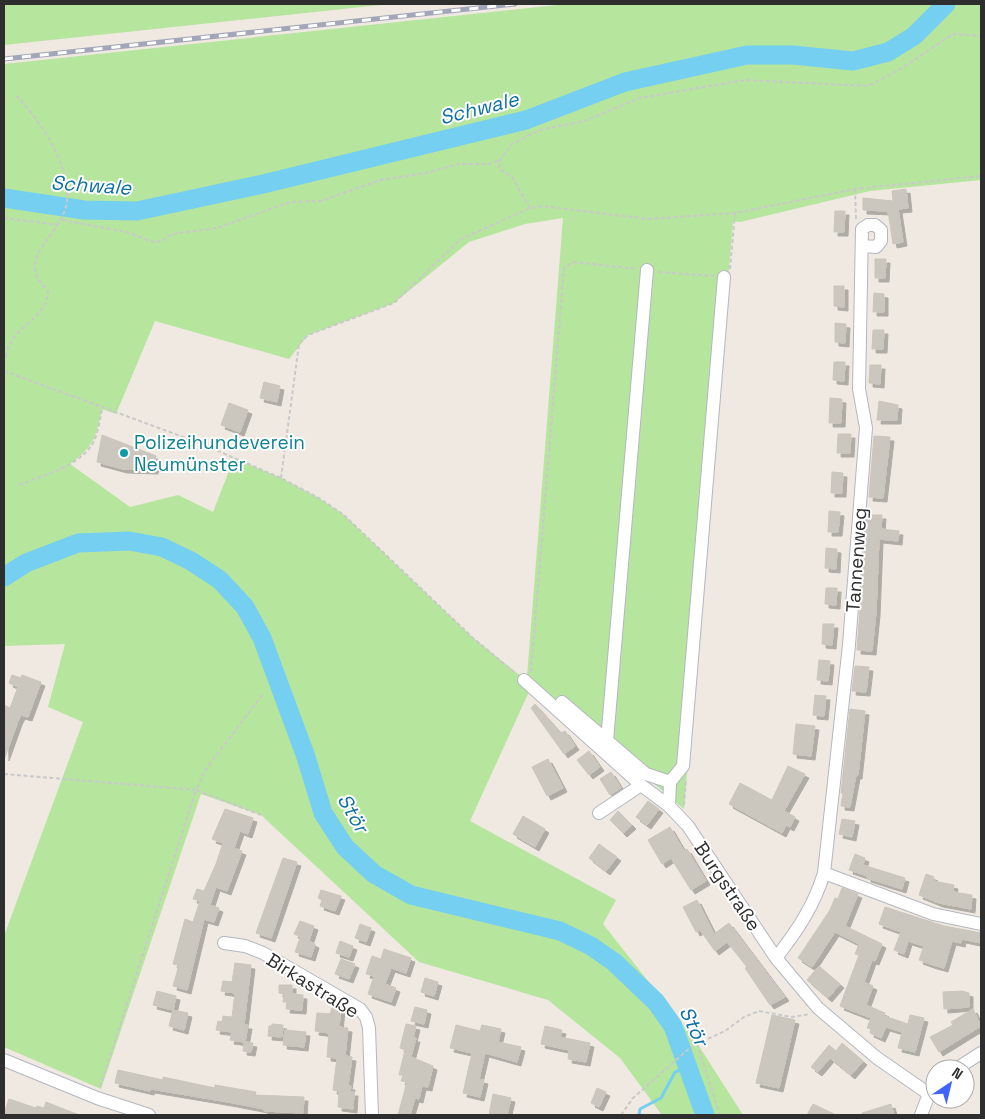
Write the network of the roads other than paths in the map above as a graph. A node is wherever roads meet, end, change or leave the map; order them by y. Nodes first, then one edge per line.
1 (863, 246) junction
2 (647, 270) road end
3 (724, 277) road end
4 (606, 741) junction
5 (670, 782) junction
6 (641, 785) junction
7 (669, 806) junction
8 (599, 813) dead end
9 (824, 873) junction
10 (981, 924) edge
11 (224, 943) dead end
12 (776, 958) junction
13 (4, 1060) edge
14 (925, 1086) edge
15 (149, 1115) edge
16 (372, 1115) edge

1 - 1 street, Tannenweg
1 - 9 street, Tannenweg
2 - 4 street
3 - 5 street
4 - 5 street
4 - 6 street, Burgstraße
5 - 7 street
6 - 7 street, Burgstraße
6 - 8 street
7 - 12 street, Burgstraße
9 - 10 street
9 - 12 street, Tannenweg
11 - 16 street, Birkastraße
12 - 14 street, Burgstraße
13 - 15 street

